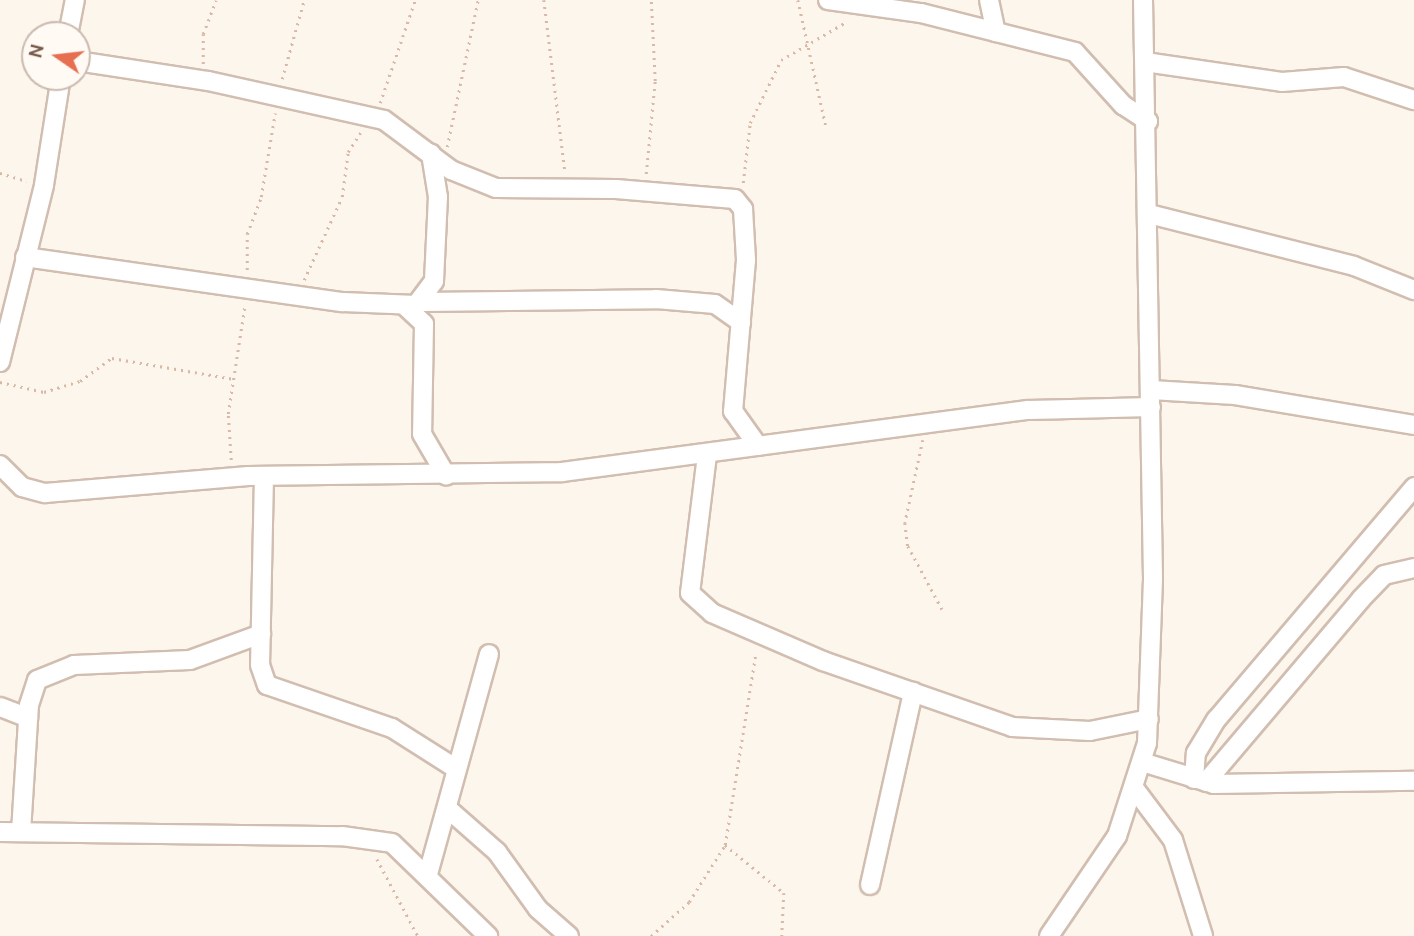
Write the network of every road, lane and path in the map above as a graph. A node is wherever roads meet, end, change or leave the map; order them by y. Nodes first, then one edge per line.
1 (75, 0) edge
2 (216, 0) edge
3 (304, 0) edge
4 (415, 0) edge
5 (478, 0) edge
6 (544, 0) edge
7 (651, 0) edge
8 (798, 0) edge
9 (828, 0) edge
10 (989, 0) edge
11 (1143, 0) edge
12 (874, 7) junction
13 (71, 21) edge
14 (996, 32) junction
15 (807, 43) junction
16 (1145, 62) junction
17 (91, 63) edge
18 (208, 81) junction
19 (59, 91) edge
20 (278, 95) junction
21 (1414, 100) edge
22 (374, 117) junction
23 (1148, 121) junction
24 (826, 126) dead end
25 (437, 158) junction
26 (0, 173) edge
27 (44, 185) junction
28 (566, 187) junction
29 (645, 190) junction
30 (741, 204) junction
31 (1149, 214) junction
32 (25, 257) junction
33 (249, 287) junction
34 (1414, 290) edge
35 (292, 291) junction
36 (423, 302) junction
37 (405, 306) junction
38 (741, 322) junction
39 (0, 362) edge
40 (234, 379) junction
41 (0, 382) edge
42 (1151, 398) junction
43 (929, 424) junction
44 (1414, 425) edge
45 (758, 446) junction
46 (707, 455) junction
47 (0, 465) edge
48 (446, 475) junction
49 (264, 476) junction
50 (233, 478) junction
51 (1414, 487) edge
52 (1414, 568) edge
53 (942, 609) dead end
54 (261, 634) junction
55 (759, 635) junction
56 (489, 654) dead end
57 (913, 692) junction
58 (0, 707) edge
59 (28, 718) junction
60 (1149, 719) junction
61 (1142, 762) junction
62 (455, 768) junction
63 (1200, 781) junction
64 (1414, 781) edge
65 (1134, 788) junction
66 (447, 808) junction
67 (0, 832) edge
68 (21, 832) junction
69 (365, 838) junction
70 (725, 845) junction
71 (428, 874) junction
72 (870, 885) dead end
73 (418, 936) edge
74 (488, 936) edge
75 (569, 936) edge
76 (651, 936) edge
77 (782, 936) edge
78 (1049, 936) edge
79 (1203, 936) edge

1 - 13 street
2 - 18 path
3 - 20 path
4 - 22 path
5 - 25 path
6 - 28 path
7 - 29 path
8 - 15 path
9 - 12 street
10 - 14 street
11 - 16 street
12 - 14 street
12 - 15 path
14 - 23 street
15 - 24 path
15 - 30 path
16 - 21 street
16 - 23 street
17 - 18 street
18 - 20 street
19 - 27 street
20 - 22 street
20 - 33 path
22 - 25 street
22 - 35 path
23 - 31 street
25 - 28 street
25 - 36 street
26 - 27 path
27 - 32 street
28 - 29 street
29 - 30 street
30 - 38 street
31 - 34 street
31 - 42 street
32 - 33 street
32 - 39 street
33 - 35 street
33 - 40 path
35 - 37 street
36 - 37 street
36 - 38 street
37 - 48 street
38 - 45 street
40 - 41 path
40 - 50 path
42 - 43 street
42 - 44 street
42 - 60 street
43 - 45 street
43 - 53 path
45 - 46 street
46 - 48 street
46 - 55 street
47 - 50 street
48 - 49 street
49 - 50 street
49 - 54 street
51 - 63 street
52 - 63 street
54 - 59 street
54 - 62 street
55 - 57 street
55 - 70 path
56 - 62 street
57 - 60 street
57 - 72 street
58 - 59 street
59 - 68 street
60 - 61 street
61 - 63 street
61 - 65 street
62 - 66 street
63 - 64 street
65 - 78 street
65 - 79 street
66 - 71 street
66 - 75 street
67 - 68 street
68 - 69 street
69 - 71 street
69 - 73 path
70 - 76 path
70 - 77 path
71 - 74 street

